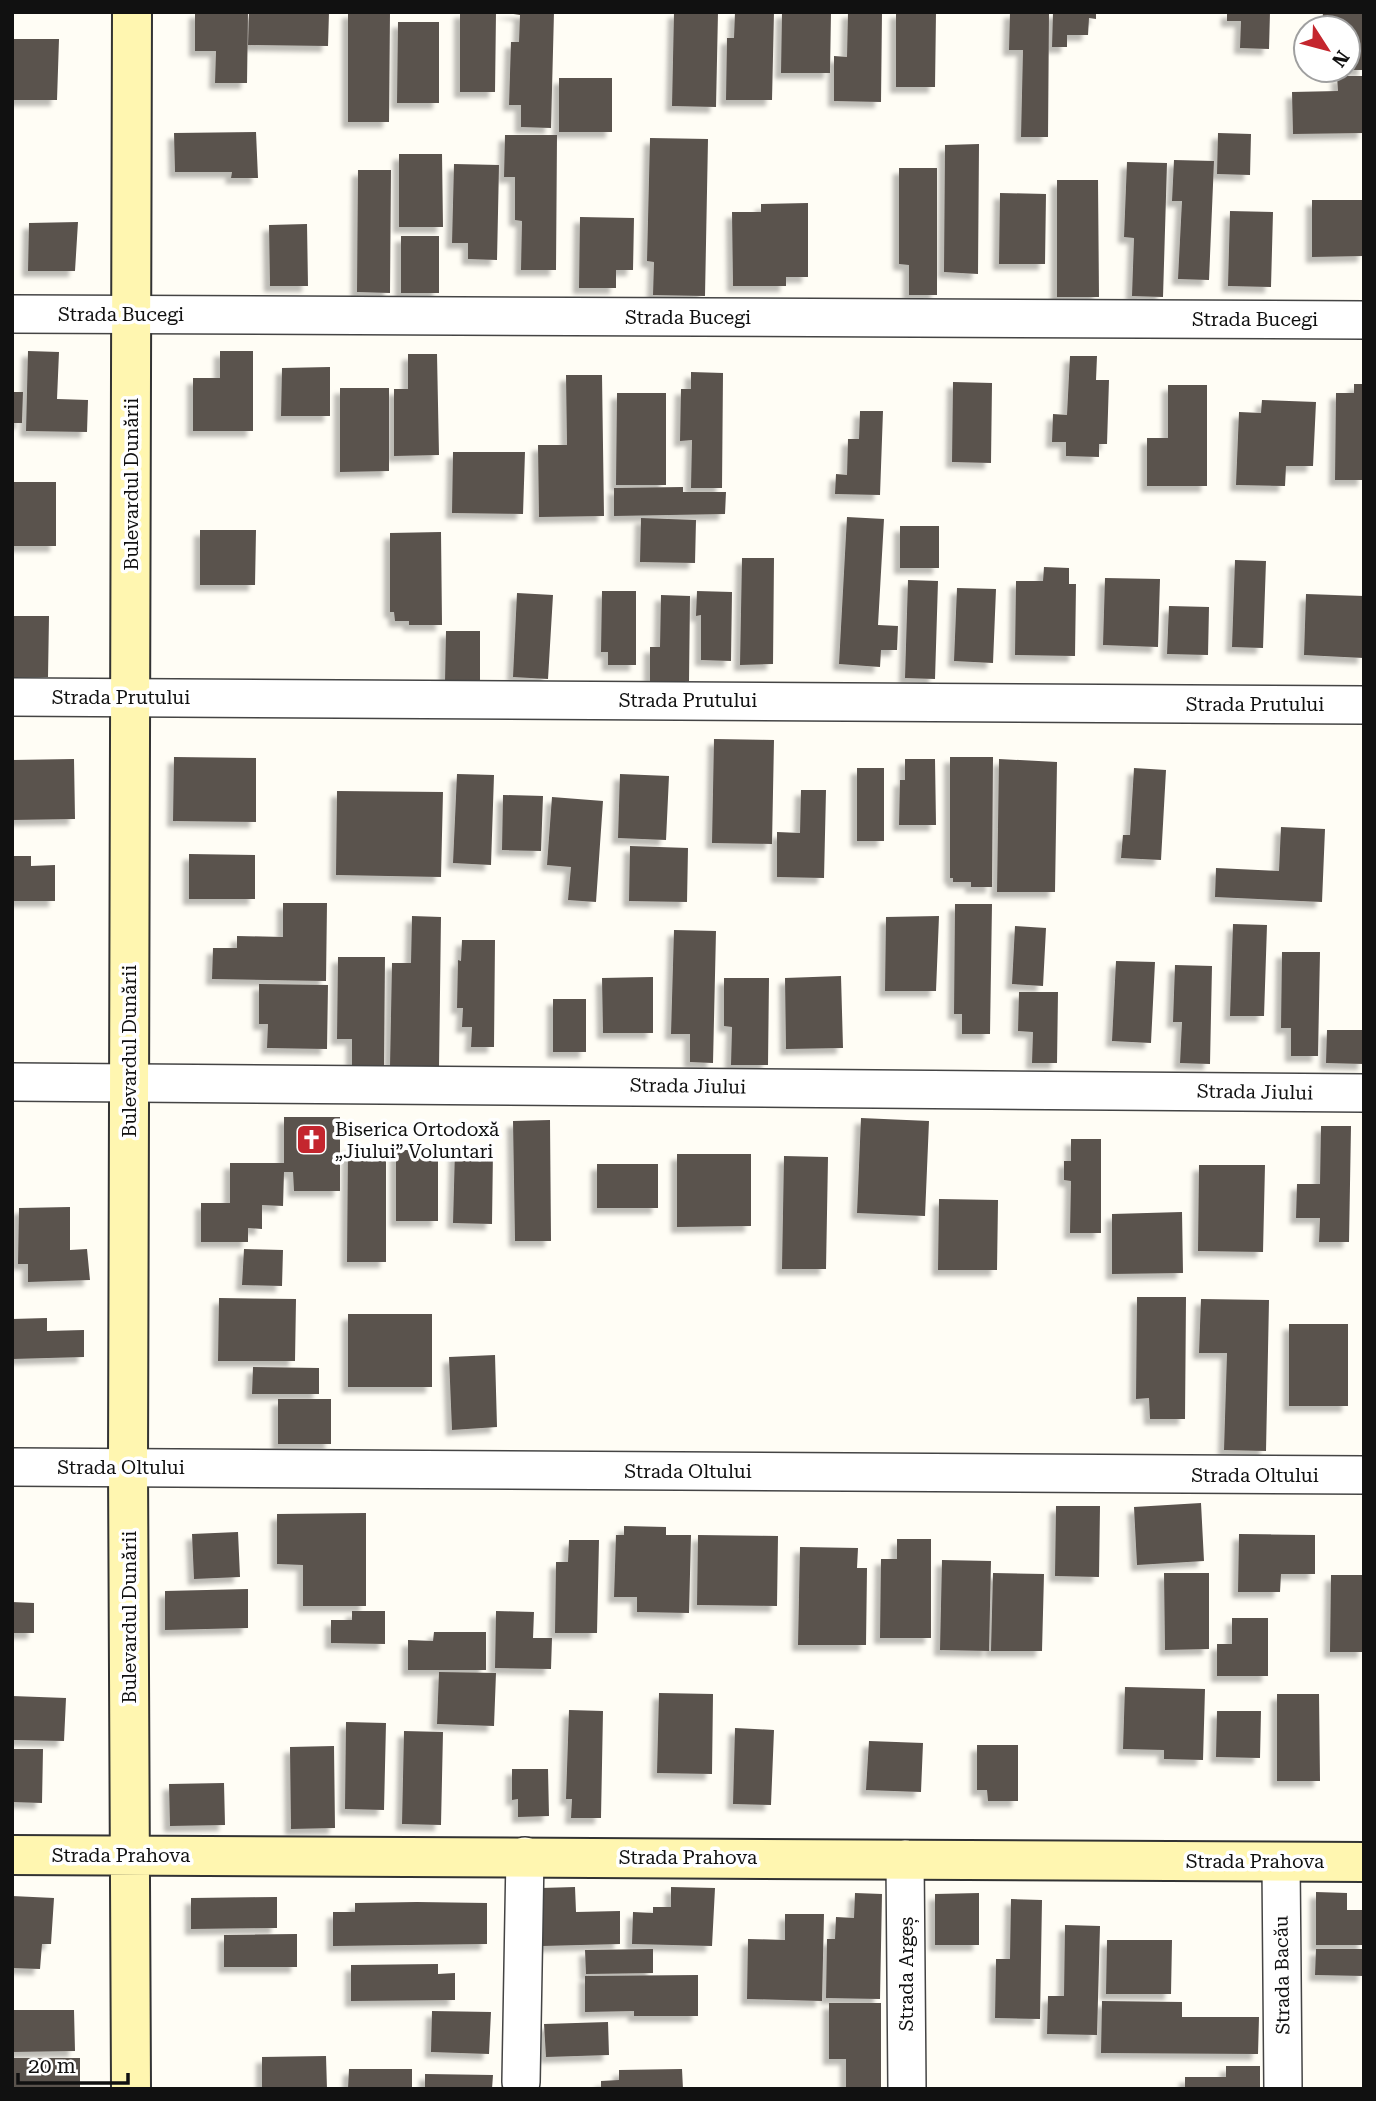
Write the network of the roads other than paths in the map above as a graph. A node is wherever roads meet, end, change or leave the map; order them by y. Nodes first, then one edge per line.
1 (132, 12) edge
2 (12, 314) edge
3 (132, 314) junction
4 (1364, 320) edge
5 (131, 696) junction
6 (12, 697) edge
7 (1364, 705) edge
8 (129, 1081) junction
9 (12, 1082) edge
10 (1364, 1093) edge
11 (12, 1467) edge
12 (128, 1467) junction
13 (1364, 1475) edge
14 (12, 1855) edge
15 (130, 1855) junction
16 (525, 1856) junction
17 (905, 1859) junction
18 (1281, 1862) junction
19 (1364, 1862) edge
20 (521, 2082) dead end
21 (131, 2089) edge
22 (907, 2089) edge
23 (1283, 2089) edge

1 - 3 street, Bulevardul Dunării
2 - 3 street, Strada Bucegi
3 - 4 street, Strada Bucegi
3 - 5 street, Bulevardul Dunării
5 - 6 street, Strada Prutului
5 - 7 street, Strada Prutului
5 - 8 street, Bulevardul Dunării
8 - 9 street, Strada Jiului
8 - 10 street, Strada Jiului
8 - 12 street, Bulevardul Dunării
11 - 12 street, Strada Oltului
12 - 13 street, Strada Oltului
12 - 15 street, Bulevardul Dunării
14 - 15 street, Strada Prahova
15 - 16 street, Strada Prahova
15 - 21 street, Bulevardul Dunării
16 - 17 street, Strada Prahova
16 - 20 street
17 - 18 street, Strada Prahova
17 - 22 street, Strada Argeș
18 - 19 street, Strada Prahova
18 - 23 street, Strada Bacău

